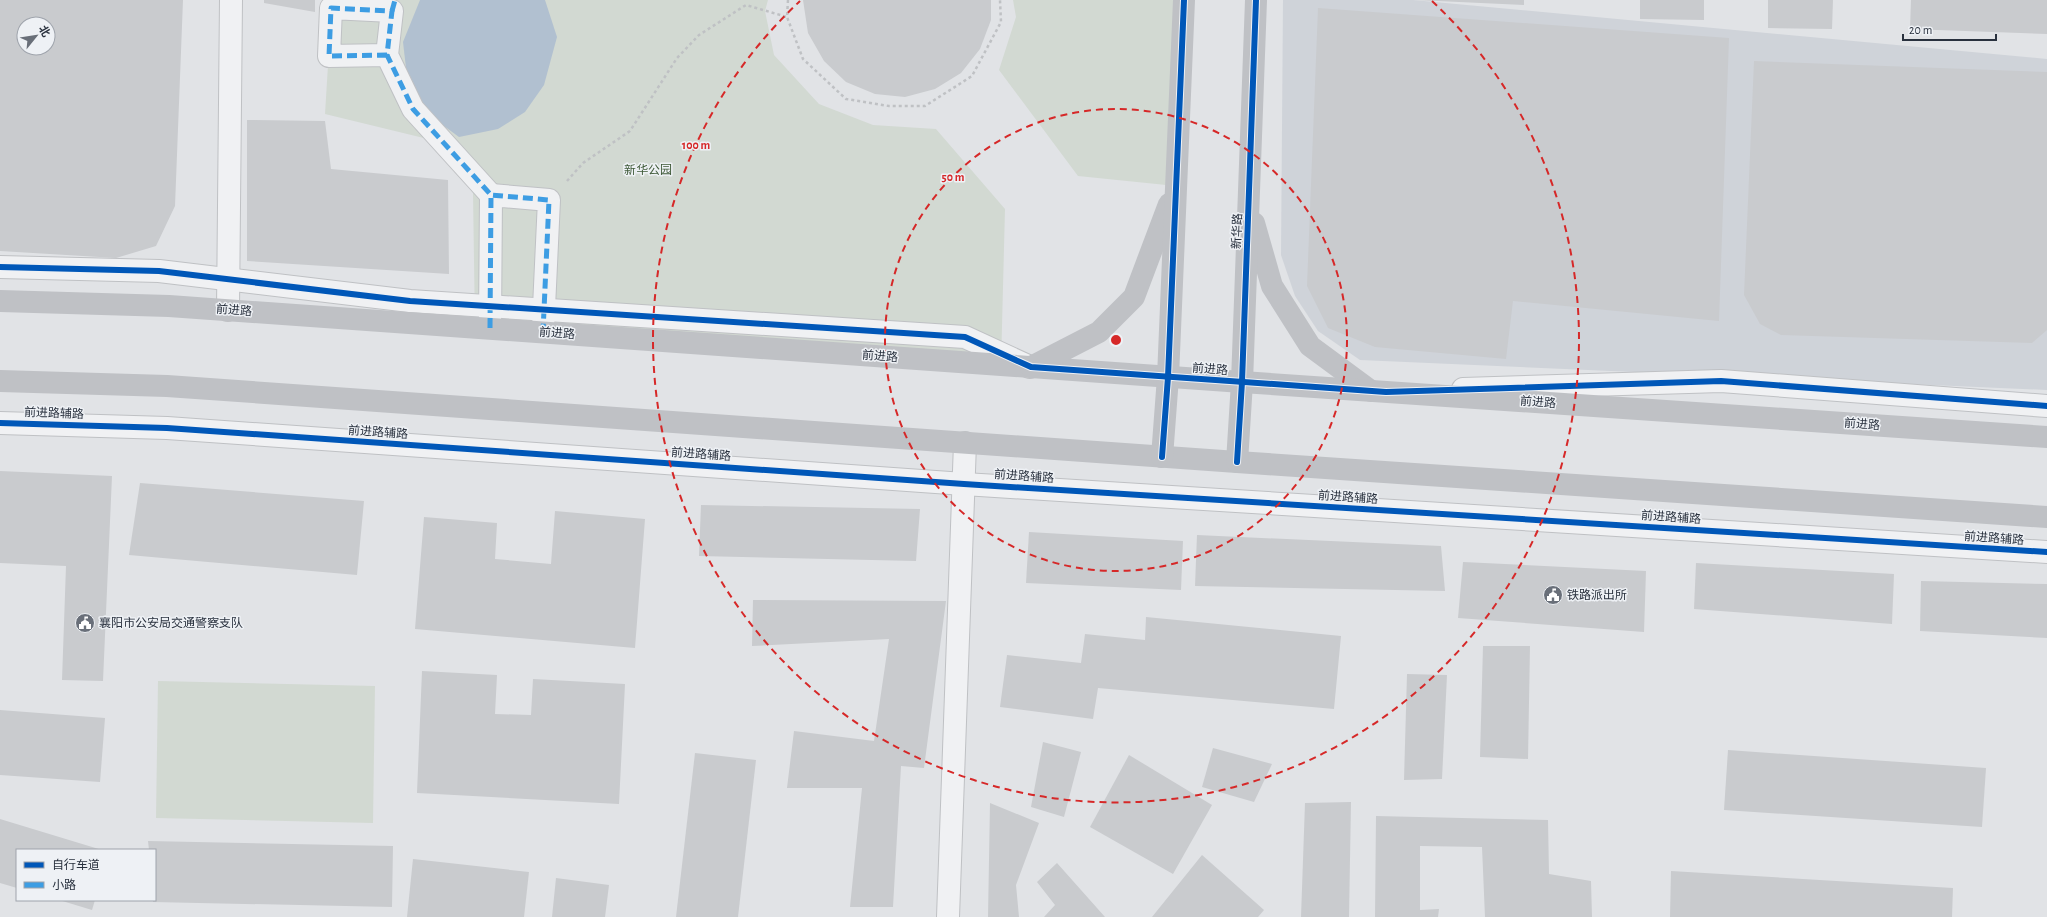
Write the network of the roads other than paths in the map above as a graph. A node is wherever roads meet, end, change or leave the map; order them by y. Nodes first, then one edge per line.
1 (231, 0) edge
2 (1184, 0) edge
3 (1256, 0) edge
4 (393, 5) edge
5 (387, 55) junction
6 (1176, 186) junction
7 (491, 195) junction
8 (1249, 203) junction
9 (0, 267) edge
10 (228, 278) junction
11 (0, 301) edge
12 (490, 307) junction
13 (228, 310) junction
14 (544, 310) junction
15 (490, 328) junction
16 (543, 332) junction
17 (1031, 367) junction
18 (1168, 377) junction
19 (0, 382) edge
20 (1242, 382) junction
21 (1379, 391) junction
22 (2047, 406) edge
23 (0, 423) edge
24 (2047, 437) edge
25 (966, 443) junction
26 (1162, 457) junction
27 (1237, 462) junction
28 (964, 484) junction
29 (2047, 517) edge
30 (2047, 552) edge
31 (948, 917) edge

1 - 10 street
2 - 6 main road
3 - 8 main road, 新华路
4 - 5 street
4 - 5 street
5 - 7 street
6 - 17 main road
6 - 18 main road
7 - 12 street
7 - 14 street
8 - 20 main road, 新华路
8 - 21 main road
9 - 10 street
10 - 12 street
10 - 13 street
11 - 13 main road, 前进路
12 - 14 street
12 - 15 street
13 - 15 main road, 前进路
14 - 16 street
14 - 17 street
15 - 16 main road, 前进路
16 - 17 main road, 前进路
17 - 18 main road, 前进路
18 - 20 main road, 前进路
18 - 26 main road
19 - 25 main road
20 - 21 main road, 前进路
20 - 27 main road, 新华路
21 - 22 street
21 - 24 main road, 前进路
23 - 28 street, 前进路辅路
25 - 26 main road
25 - 28 street
26 - 27 main road
27 - 29 main road
28 - 30 street, 前进路辅路
28 - 31 street

